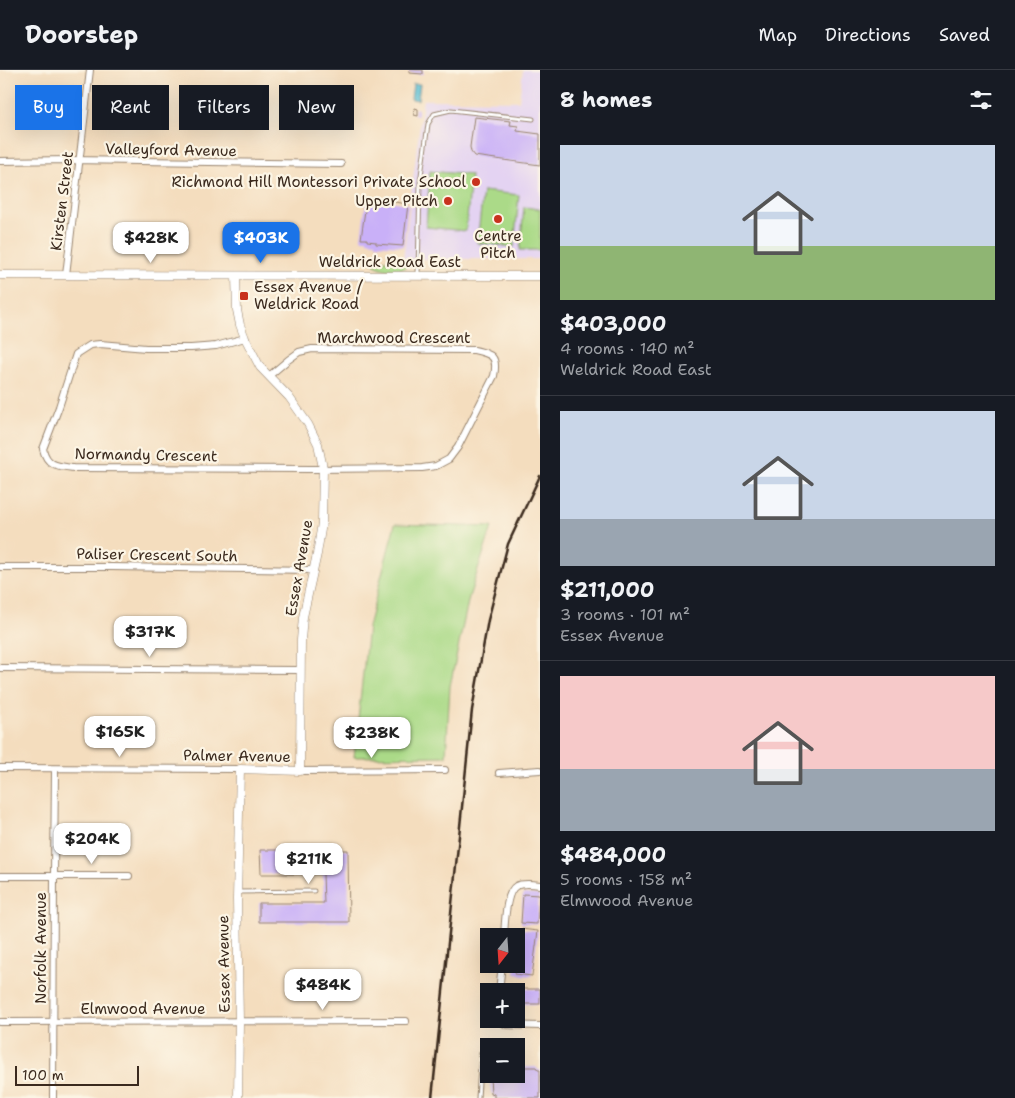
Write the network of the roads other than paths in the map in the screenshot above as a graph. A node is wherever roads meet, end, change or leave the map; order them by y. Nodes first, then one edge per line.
1 (90, 70) edge
2 (533, 119) dead end
3 (0, 161) edge
4 (80, 161) junction
5 (341, 164) dead end
6 (0, 275) edge
7 (66, 275) junction
8 (418, 275) junction
9 (236, 276) junction
10 (540, 276) edge
11 (245, 338) junction
12 (269, 376) junction
13 (323, 468) junction
14 (0, 567) edge
15 (313, 570) junction
16 (0, 668) edge
17 (300, 670) junction
18 (0, 768) edge
19 (55, 769) junction
20 (240, 769) junction
21 (444, 770) dead end
22 (540, 770) edge
23 (300, 771) junction
24 (499, 773) dead end
25 (0, 876) edge
26 (54, 876) junction
27 (130, 876) dead end
28 (540, 885) edge
29 (314, 891) dead end
30 (237, 892) junction
31 (505, 928) edge
32 (406, 1021) dead end
33 (0, 1022) edge
34 (53, 1022) junction
35 (239, 1022) junction
36 (525, 1026) edge
37 (540, 1026) edge
38 (480, 1068) edge
39 (53, 1098) edge
40 (238, 1098) edge
41 (478, 1098) edge

1 - 4 street, Kirsten Street
2 - 8 lane
3 - 4 street, Valleyford Avenue
4 - 5 street, Valleyford Avenue
4 - 7 street, Kirsten Street
6 - 7 street, Weldrick Road East
7 - 9 street, Weldrick Road East
8 - 9 street, Weldrick Road East
8 - 10 street, Weldrick Road East
9 - 11 street, Essex Avenue
11 - 12 street, Essex Avenue
11 - 13 street, Normandy Crescent
12 - 13 street, Essex Avenue
12 - 13 street, Marchwood Crescent
13 - 15 street, Essex Avenue
14 - 15 street, Paliser Crescent South
15 - 17 street, Essex Avenue
16 - 17 street
17 - 23 street, Essex Avenue
18 - 19 street, Palmer Avenue
19 - 20 street, Palmer Avenue
19 - 26 street, Norfolk Avenue
20 - 23 street, Palmer Avenue
20 - 30 street, Essex Avenue
21 - 23 street, Palmer Avenue
22 - 24 street
25 - 26 street
26 - 27 street
26 - 34 street, Norfolk Avenue
28 - 31 street
29 - 30 lane
30 - 35 street, Essex Avenue
32 - 35 street, Elmwood Avenue
33 - 34 street, Elmwood Avenue
34 - 35 street, Elmwood Avenue
34 - 39 street, Norfolk Avenue
35 - 40 street, Essex Avenue
36 - 37 street
38 - 41 lane

